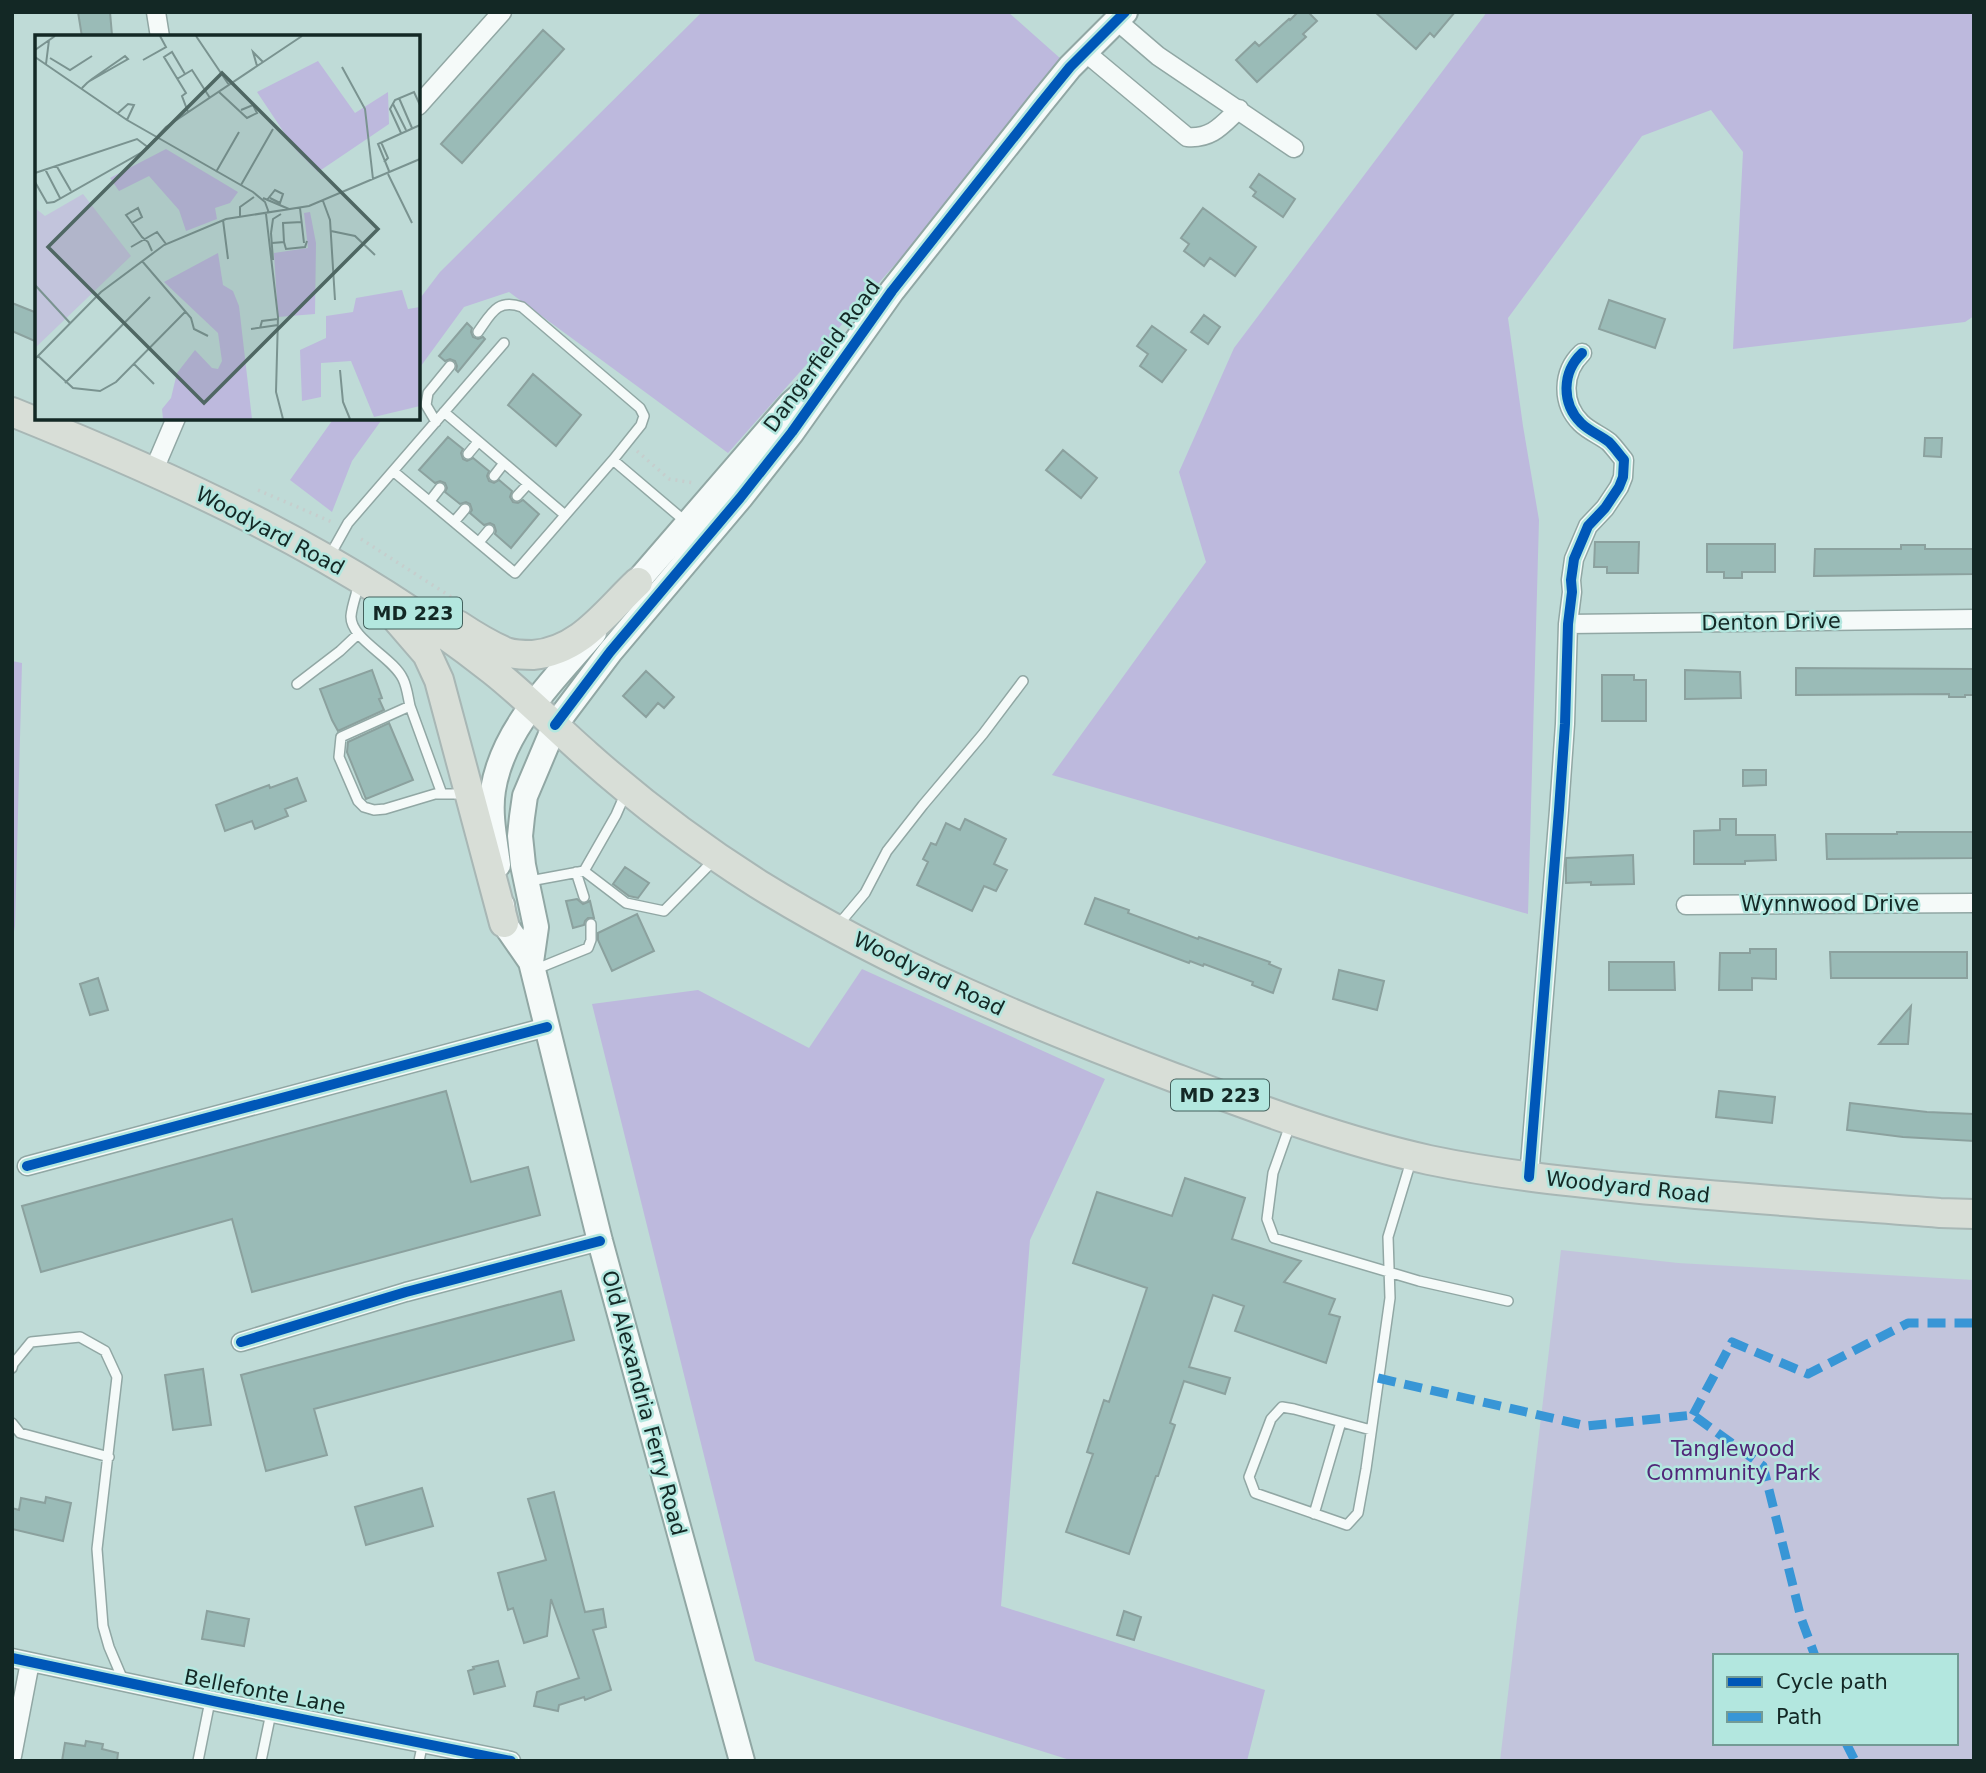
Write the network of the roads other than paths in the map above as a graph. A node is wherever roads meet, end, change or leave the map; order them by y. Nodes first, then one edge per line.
1 (156, 12) edge
2 (502, 12) edge
3 (1121, 16) edge
4 (160, 35) edge
5 (1085, 52) junction
6 (420, 104) edge
7 (1239, 109) junction
8 (1294, 148) dead end
9 (478, 332) dead end
10 (504, 343) dead end
11 (1582, 353) dead end
12 (844, 358) junction
13 (450, 366) dead end
14 (12, 412) edge
15 (444, 412) junction
16 (175, 420) edge
17 (436, 422) junction
18 (478, 442) junction
19 (468, 454) dead end
20 (613, 460) junction
21 (504, 463) junction
22 (393, 471) junction
23 (153, 472) junction
24 (494, 476) dead end
25 (528, 484) junction
26 (440, 488) dead end
27 (517, 496) dead end
28 (429, 501) junction
29 (466, 509) dead end
30 (565, 515) junction
31 (454, 522) junction
32 (687, 524) junction
33 (489, 530) dead end
34 (479, 542) junction
35 (328, 559) junction
36 (360, 580) junction
37 (638, 582) junction
38 (1974, 619) edge
39 (1568, 624) junction
40 (358, 634) junction
41 (1023, 681) dead end
42 (297, 684) dead end
43 (533, 705) junction
44 (410, 706) junction
45 (555, 725) junction
46 (628, 789) junction
47 (455, 794) junction
48 (717, 857) junction
49 (580, 871) junction
50 (527, 881) junction
51 (584, 897) dead end
52 (1974, 903) edge
53 (1686, 905) dead end
54 (504, 923) junction
55 (591, 923) dead end
56 (835, 928) junction
57 (532, 966) junction
58 (548, 1027) junction
59 (1292, 1120) junction
60 (1412, 1156) junction
61 (27, 1166) dead end
62 (1530, 1177) junction
63 (1974, 1214) edge
64 (600, 1241) junction
65 (1389, 1273) junction
66 (1508, 1301) dead end
67 (240, 1342) dead end
68 (12, 1368) edge
69 (1341, 1422) junction
70 (12, 1423) edge
71 (1371, 1430) junction
72 (109, 1457) junction
73 (1314, 1514) junction
74 (21, 1660) edge
75 (124, 1682) junction
76 (211, 1701) junction
77 (271, 1713) junction
78 (423, 1742) junction
79 (12, 1756) edge
80 (198, 1761) edge
81 (261, 1761) edge
82 (419, 1761) edge
83 (511, 1761) edge
84 (741, 1761) edge

1 - 4 street
2 - 6 street
3 - 5 street, Dangerfield Road
3 - 7 street
5 - 7 street
5 - 12 street, Dangerfield Road
7 - 8 street
9 - 20 lane
10 - 15 lane
11 - 39 street
12 - 32 street, Dangerfield Road
12 - 45 street, Dangerfield Road
13 - 17 lane
14 - 23 main road, Woodyard Road / MD 223
15 - 17 lane
15 - 18 lane
16 - 23 street
17 - 22 lane
18 - 19 lane
18 - 21 lane
20 - 30 lane
20 - 32 lane
21 - 24 lane
21 - 25 lane
22 - 28 lane
22 - 35 lane
23 - 35 main road, Woodyard Road / MD 223
25 - 27 lane
25 - 30 lane
26 - 28 lane
28 - 31 lane
29 - 31 lane
30 - 34 lane
31 - 34 lane
32 - 37 street, Dangerfield Road
33 - 34 lane
35 - 36 main road, Woodyard Road / MD 223
36 - 37 main road
36 - 40 lane
36 - 43 main road, Woodyard Road / MD 223
36 - 47 main road
37 - 43 street, Dangerfield Road
38 - 39 street, Denton Drive
39 - 62 street
40 - 42 lane
40 - 44 lane
41 - 56 lane
43 - 45 main road, Woodyard Road / MD 223
43 - 54 street, Old Alexandria Ferry Road
44 - 47 lane
44 - 47 lane
45 - 46 main road, Woodyard Road / MD 223
45 - 50 street, Old Alexandria Ferry Road
46 - 48 main road, Woodyard Road / MD 223
46 - 49 lane
47 - 54 main road
48 - 49 lane
48 - 56 main road, Woodyard Road / MD 223
49 - 50 lane
49 - 51 lane
50 - 57 street, Old Alexandria Ferry Road
52 - 53 street, Wynnwood Drive
54 - 57 street, Old Alexandria Ferry Road
55 - 57 lane
56 - 59 main road, Woodyard Road / MD 223
57 - 58 street, Old Alexandria Ferry Road
58 - 61 street
58 - 64 street, Old Alexandria Ferry Road
59 - 60 main road, Woodyard Road / MD 223
59 - 65 lane
60 - 62 main road, Woodyard Road / MD 223
60 - 65 lane
62 - 63 main road, Woodyard Road / MD 223
64 - 67 street
64 - 84 street, Old Alexandria Ferry Road
65 - 66 lane
65 - 71 lane
68 - 72 lane
69 - 71 lane
69 - 73 lane
69 - 73 lane
70 - 72 lane
71 - 73 lane
72 - 75 lane
74 - 75 street, Bellefonte Lane
74 - 79 street
75 - 76 street, Bellefonte Lane
76 - 77 street, Bellefonte Lane
76 - 80 lane
77 - 78 street, Bellefonte Lane
77 - 81 lane
78 - 82 lane
78 - 83 street, Bellefonte Lane

